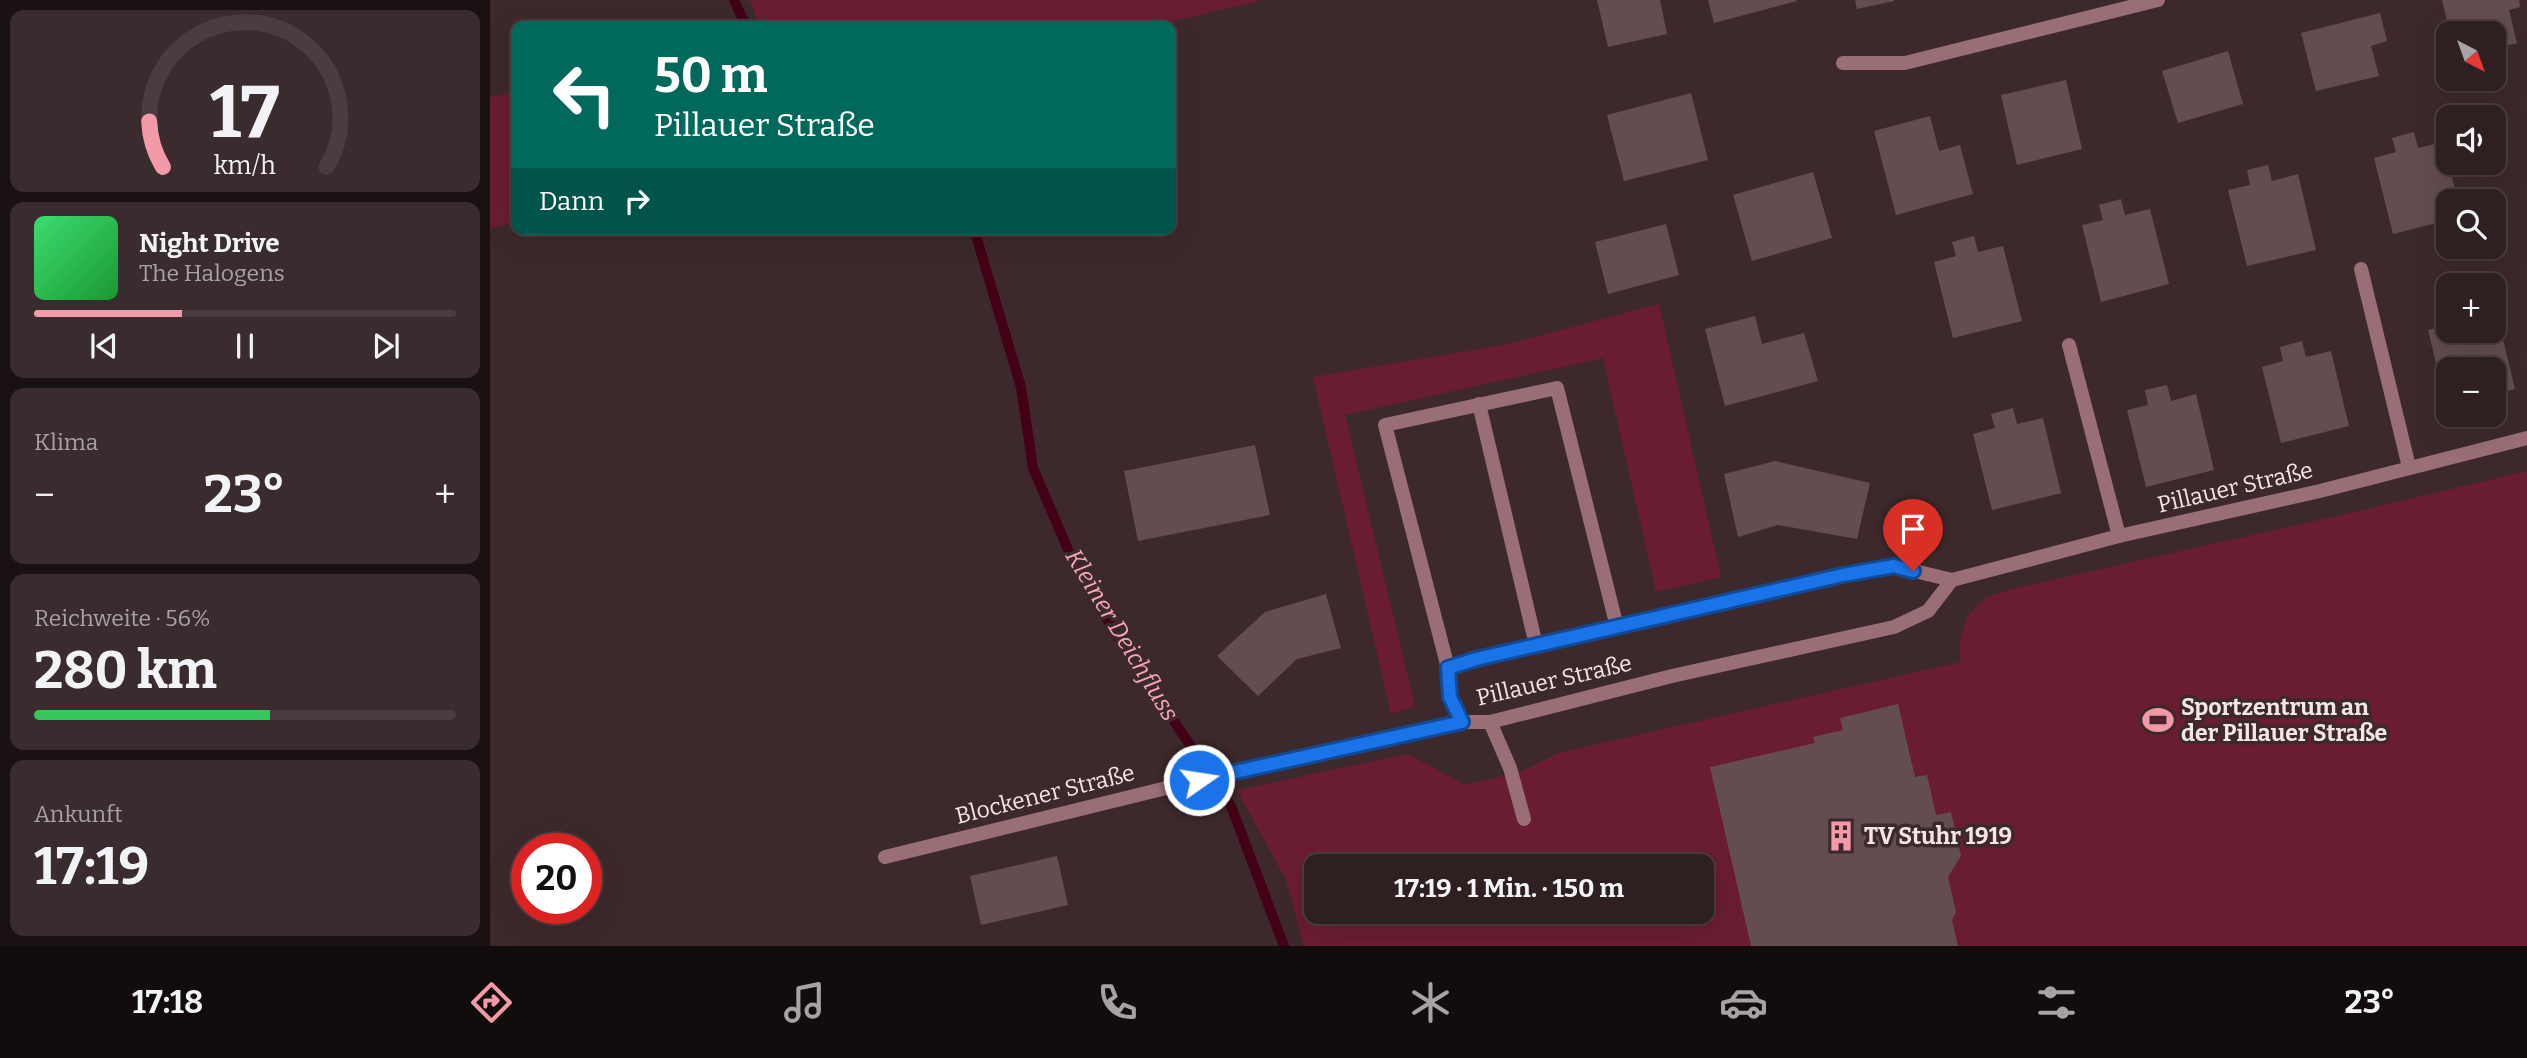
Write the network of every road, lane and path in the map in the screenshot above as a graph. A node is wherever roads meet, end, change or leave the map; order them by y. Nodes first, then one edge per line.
1 (2158, 0) edge
2 (1843, 63) dead end
3 (2361, 269) dead end
4 (2069, 345) dead end
5 (1479, 404) junction
6 (2527, 438) edge
7 (2409, 467) junction
8 (2119, 536) junction
9 (1952, 580) junction
10 (1617, 627) junction
11 (1536, 645) junction
12 (1448, 668) junction
13 (1462, 722) junction
14 (1490, 722) junction
15 (1524, 819) dead end
16 (885, 857) dead end

1 - 2 street
3 - 7 street
4 - 8 street
5 - 10 street
5 - 11 street
5 - 12 street
6 - 7 street, Pillauer Straße
7 - 8 street, Pillauer Straße
8 - 9 street, Pillauer Straße
9 - 10 street, Pillauer Straße
9 - 14 street, Pillauer Straße
10 - 11 street, Pillauer Straße
11 - 12 street, Pillauer Straße
12 - 13 street, Pillauer Straße
13 - 14 street, Pillauer Straße
13 - 16 street, Blockener Straße
14 - 15 street

